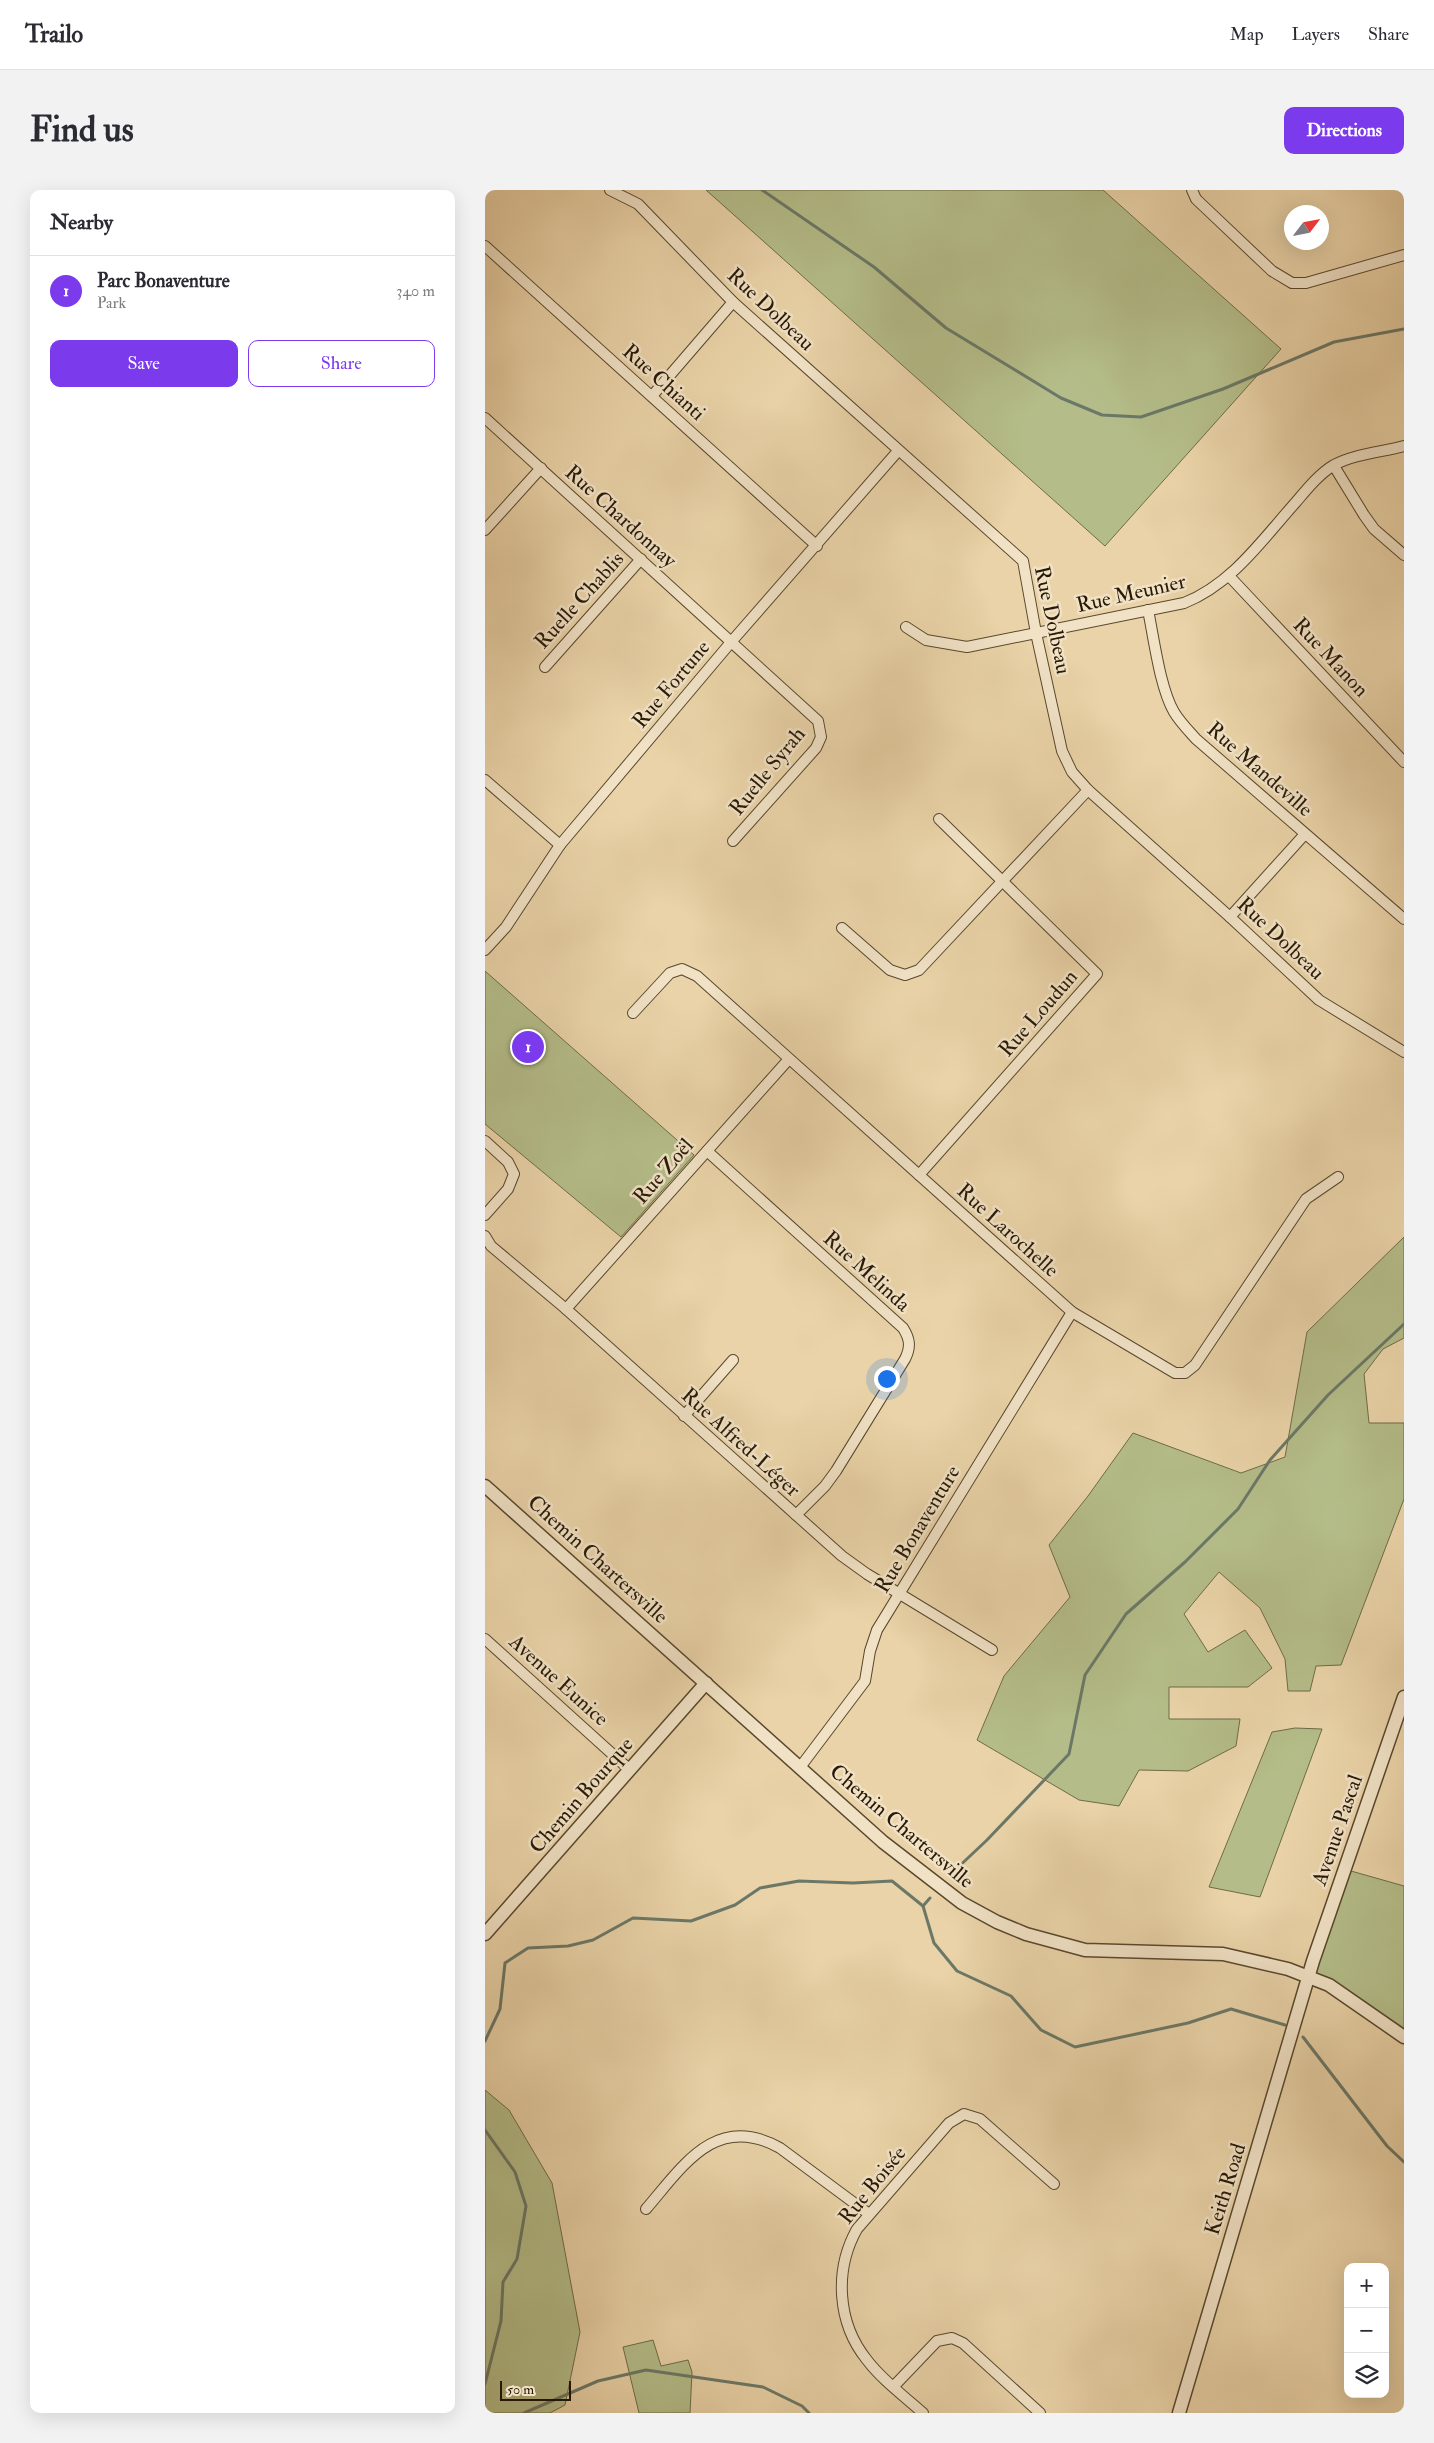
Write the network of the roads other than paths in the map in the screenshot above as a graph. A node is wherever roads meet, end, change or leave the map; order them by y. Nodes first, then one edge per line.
1 (611, 190) edge
2 (1192, 190) edge
3 (485, 246) edge
4 (1404, 254) edge
5 (733, 302) junction
6 (652, 396) junction
7 (485, 418) edge
8 (1404, 446) edge
9 (898, 451) junction
10 (1334, 466) junction
11 (541, 468) junction
12 (485, 530) edge
13 (817, 546) junction
14 (1404, 555) edge
15 (641, 559) junction
16 (1230, 576) junction
17 (1148, 610) junction
18 (906, 627) dead end
19 (1036, 633) junction
20 (731, 641) junction
21 (545, 666) dead end
22 (1404, 762) edge
23 (485, 780) edge
24 (1088, 790) junction
25 (939, 819) dead end
26 (1305, 834) junction
27 (733, 841) dead end
28 (560, 845) junction
29 (1002, 882) junction
30 (1230, 917) junction
31 (1404, 919) edge
32 (842, 928) dead end
33 (485, 950) edge
34 (633, 1013) dead end
35 (1404, 1052) edge
36 (789, 1058) junction
37 (485, 1141) edge
38 (707, 1151) junction
39 (919, 1176) junction
40 (1338, 1177) dead end
41 (485, 1214) edge
42 (485, 1236) edge
43 (566, 1309) junction
44 (1072, 1312) junction
45 (733, 1360) dead end
46 (684, 1416) junction
47 (485, 1486) edge
48 (795, 1515) junction
49 (900, 1593) junction
50 (485, 1639) edge
51 (992, 1650) dead end
52 (706, 1683) junction
53 (1404, 1697) edge
54 (801, 1766) junction
55 (630, 1770) junction
56 (485, 1934) edge
57 (1309, 1976) junction
58 (1404, 2037) edge
59 (1054, 2184) dead end
60 (646, 2209) dead end
61 (869, 2214) junction
62 (894, 2386) junction
63 (923, 2413) edge
64 (1040, 2413) edge
65 (1179, 2413) edge

1 - 5 street, Rue Dolbeau
2 - 4 street
3 - 6 street, Rue Chianti
5 - 6 street
5 - 9 street, Rue Dolbeau
6 - 13 street, Rue Chianti
7 - 11 street, Rue Chardonnay
8 - 10 street, Rue Meunier
9 - 13 street, Rue Fortune
9 - 19 street, Rue Dolbeau
10 - 14 street
10 - 16 street, Rue Meunier
11 - 12 street
11 - 15 street, Rue Chardonnay
13 - 20 street, Rue Fortune
15 - 20 street, Rue Chardonnay
15 - 21 street, Ruelle Chablis
16 - 17 street, Rue Meunier
16 - 22 street, Rue Manon
17 - 19 street, Rue Meunier
17 - 26 street, Rue Mandeville
18 - 19 street, Rue Meunier
19 - 24 street, Rue Dolbeau
20 - 27 street, Ruelle Syrah
20 - 28 street, Rue Fortune
23 - 28 street
24 - 29 street
24 - 30 street, Rue Dolbeau
25 - 29 street
26 - 30 street
26 - 31 street, Rue Mandeville
28 - 33 street, Rue Fortune
29 - 32 street
29 - 39 street, Rue Loudun
30 - 35 street, Rue Dolbeau
34 - 36 street, Rue Larochelle
36 - 38 street, Rue Zoël
36 - 39 street, Rue Larochelle
37 - 41 street
38 - 43 street, Rue Zoël
38 - 48 street, Rue Melinda
39 - 44 street, Rue Larochelle
40 - 44 street, Rue Larochelle
42 - 43 street, Rue Alfred-Léger
43 - 46 street, Rue Alfred-Léger
44 - 49 street, Rue Bonaventure
45 - 46 street
46 - 48 street, Rue Alfred-Léger
47 - 52 street, Chemin Chartersville
48 - 49 street, Rue Alfred-Léger
49 - 51 street, Rue Alfred-Léger
49 - 54 street, Rue Bonaventure
50 - 55 street, Avenue Eunice
52 - 54 street, Chemin Chartersville
52 - 55 street, Chemin Bourque
53 - 57 street, Avenue Pascal
54 - 57 street, Chemin Chartersville
55 - 56 street, Chemin Bourque
57 - 58 street, Chemin Chartersville
57 - 65 street, Keith Road
59 - 61 street, Rue Boisée
60 - 61 street
61 - 62 street, Rue Boisée
62 - 63 street, Rue Boisée
62 - 64 street

